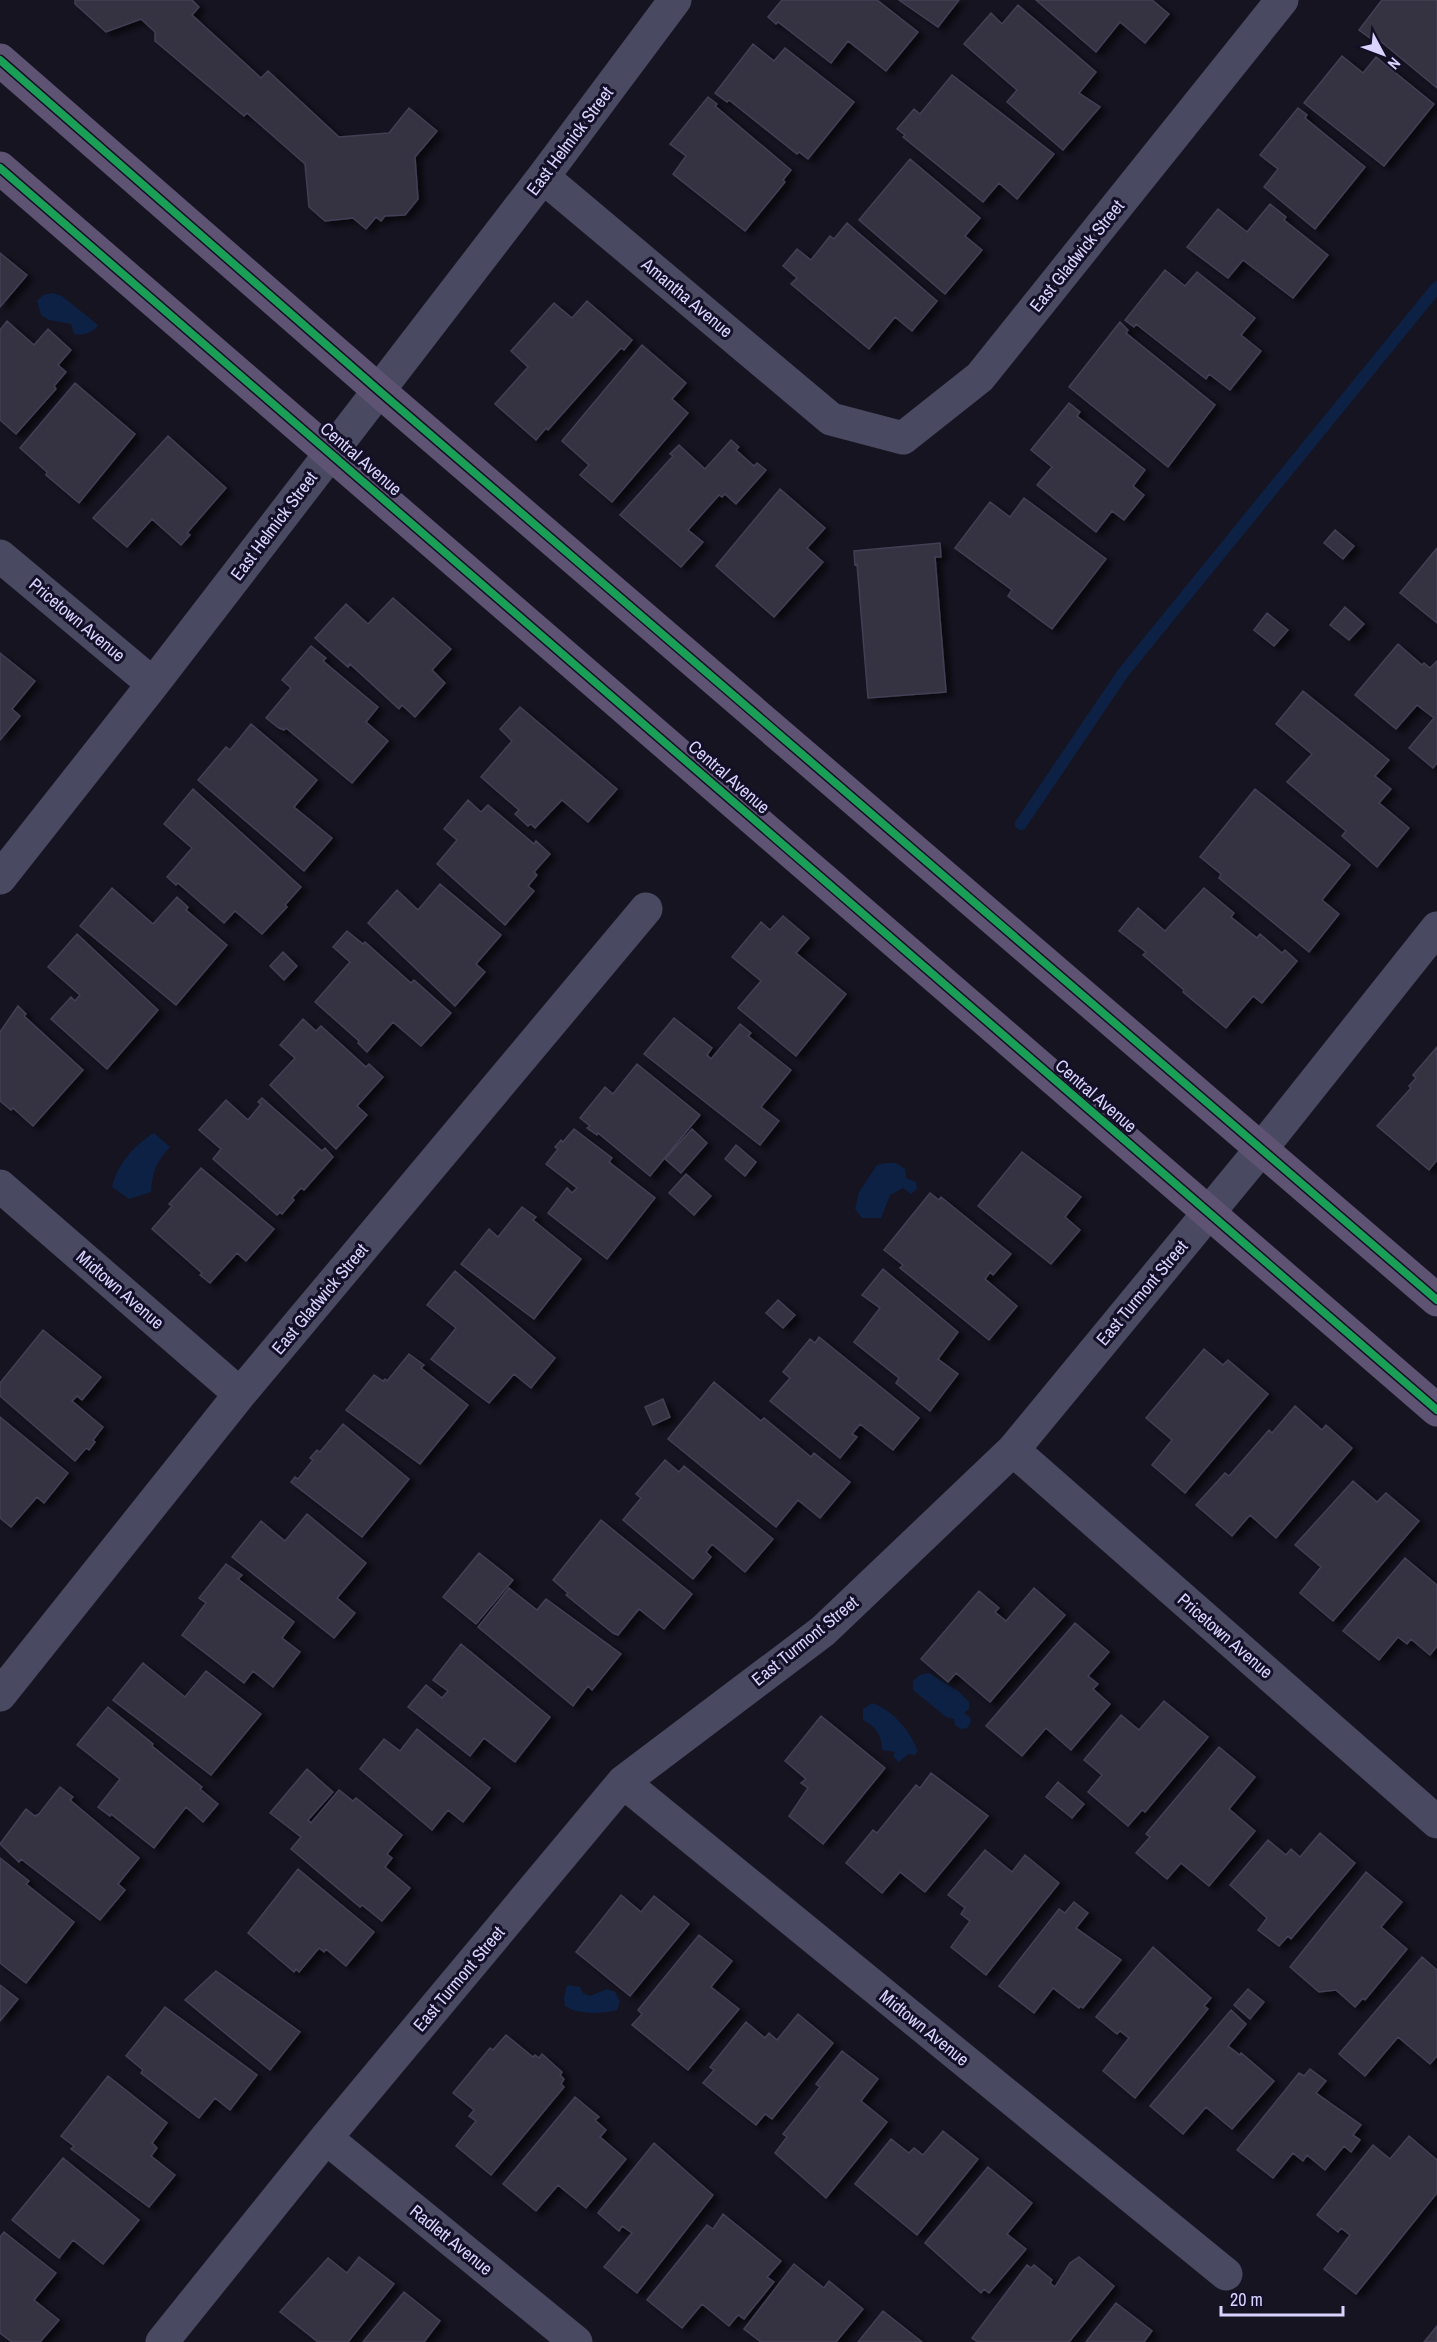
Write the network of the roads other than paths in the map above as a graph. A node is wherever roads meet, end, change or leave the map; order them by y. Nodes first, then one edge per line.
1 (675, 0) edge
2 (1282, 0) edge
3 (0, 60) edge
4 (0, 168) edge
5 (543, 177) junction
6 (378, 389) junction
7 (831, 419) joint
8 (330, 452) junction
9 (0, 556) edge
10 (153, 684) junction
11 (0, 878) edge
12 (646, 909) dead end
13 (1437, 928) edge
14 (1262, 1148) junction
15 (0, 1186) edge
16 (1208, 1214) junction
17 (1437, 1300) edge
18 (240, 1394) junction
19 (1437, 1410) edge
20 (1013, 1450) junction
21 (0, 1695) edge
22 (623, 1782) junction
23 (1437, 1822) edge
24 (326, 2138) junction
25 (1226, 2274) dead end
26 (162, 2342) edge
27 (576, 2342) edge

1 - 5 street, East Helmick Street
2 - 7 street, East Gladwick Street
3 - 6 main road
4 - 8 main road, Central Avenue
5 - 6 street, East Helmick Street
5 - 7 street, Amantha Avenue
6 - 8 street, East Helmick Street
6 - 14 main road
8 - 10 street, East Helmick Street
8 - 16 main road, Central Avenue
9 - 10 street, Pricetown Avenue
10 - 11 street, East Helmick Street
12 - 18 street, East Gladwick Street
13 - 14 street, East Turmont Street
14 - 16 street, East Turmont Street
14 - 17 main road
15 - 18 street, Midtown Avenue
16 - 19 main road, Central Avenue
16 - 20 street, East Turmont Street
18 - 21 street, East Gladwick Street
20 - 22 street, East Turmont Street
20 - 23 street, Pricetown Avenue
22 - 24 street, East Turmont Street
22 - 25 street, Midtown Avenue
24 - 26 street, East Turmont Street
24 - 27 street, Radlett Avenue

